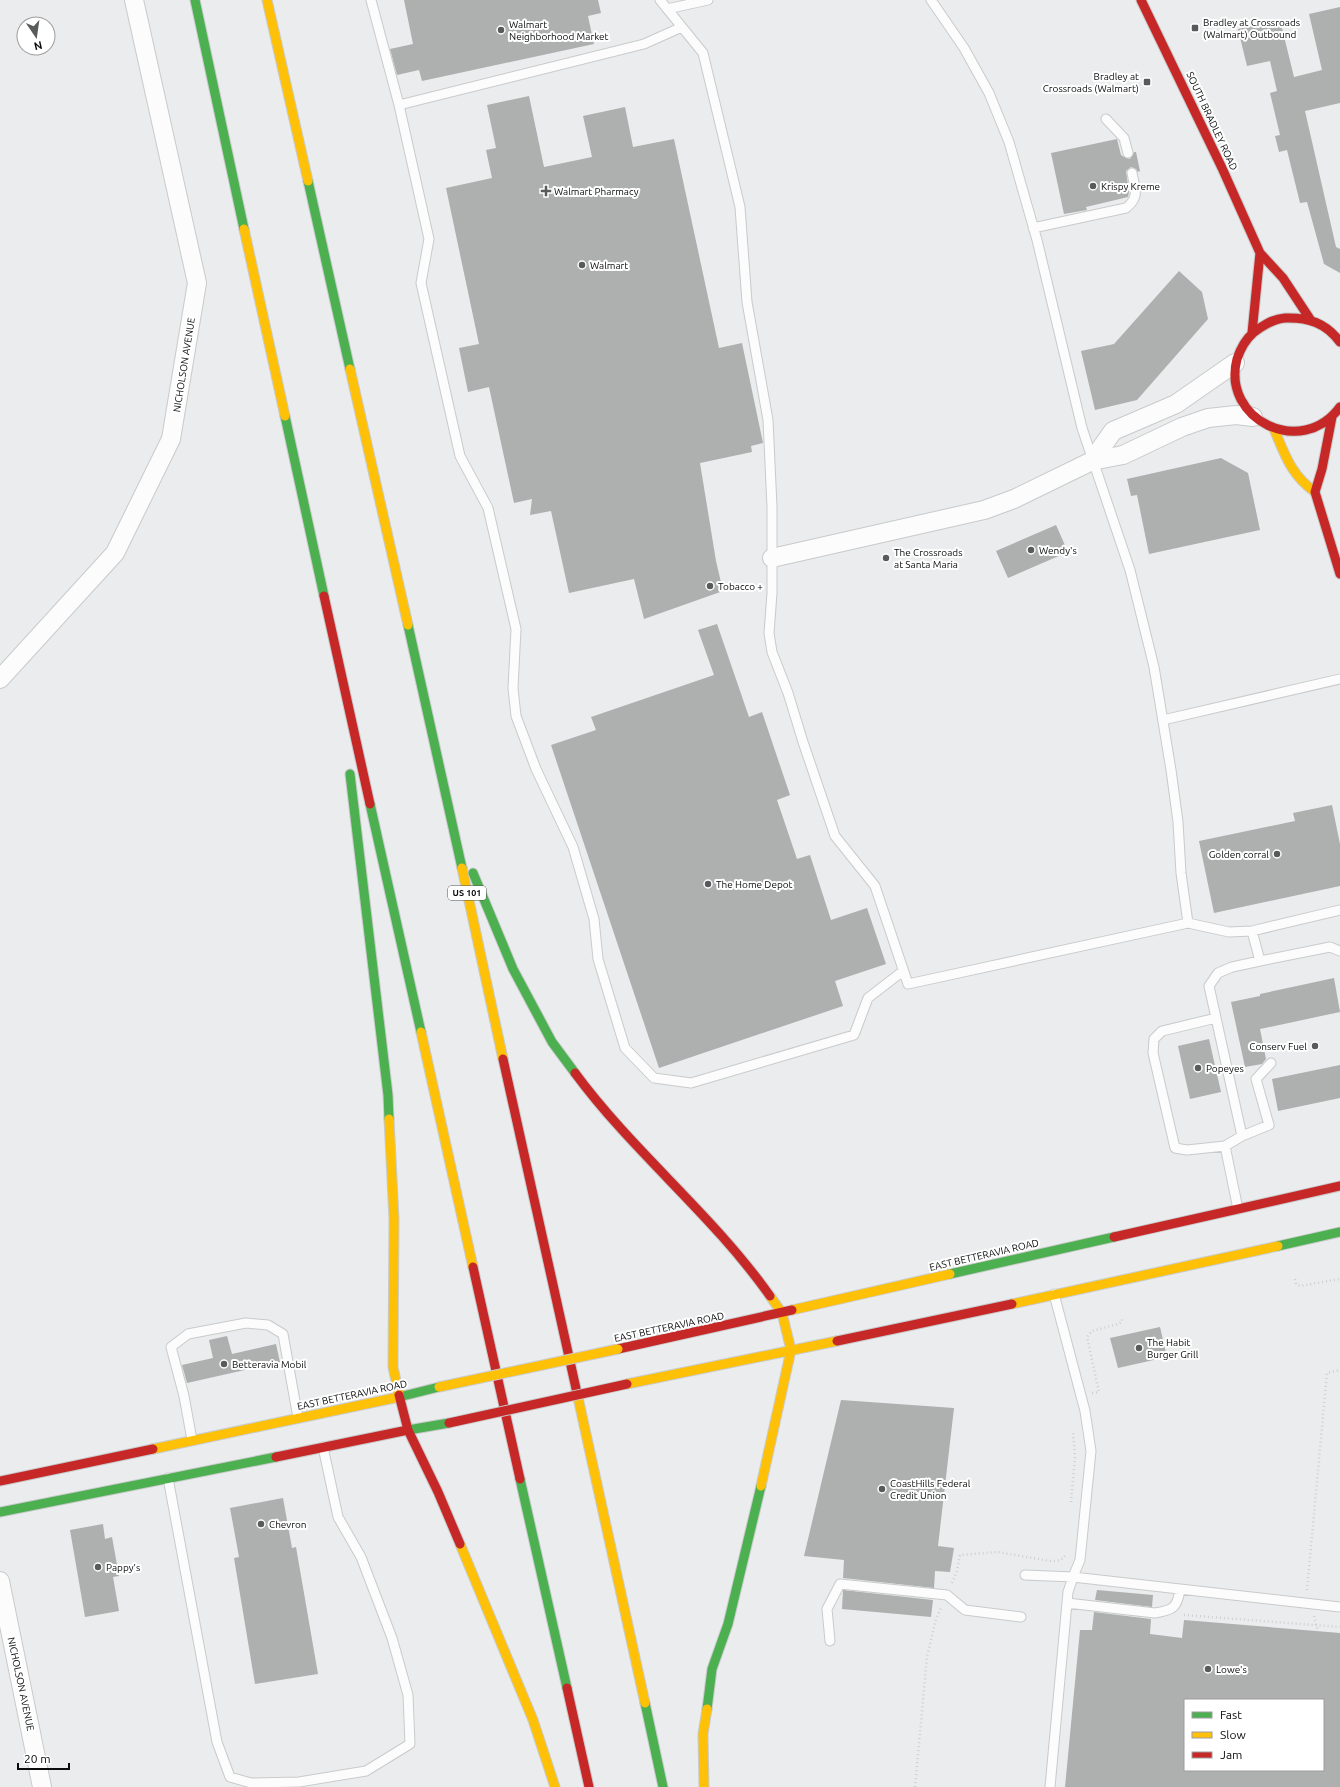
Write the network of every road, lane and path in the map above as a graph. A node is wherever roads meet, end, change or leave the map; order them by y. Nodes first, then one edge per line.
1 (134, 0) edge
2 (195, 0) edge
3 (267, 0) edge
4 (371, 0) edge
5 (660, 0) edge
6 (708, 0) edge
7 (931, 0) edge
8 (1141, 0) edge
9 (667, 9) junction
10 (682, 27) junction
11 (398, 106) junction
12 (1106, 119) dead end
13 (1128, 153) dead end
14 (1132, 173) dead end
15 (1033, 228) junction
16 (1260, 253) junction
17 (1310, 319) junction
18 (1252, 333) junction
19 (1339, 340) edge
20 (1235, 363) junction
21 (1340, 407) edge
22 (1253, 417) junction
23 (1332, 417) junction
24 (1274, 429) junction
25 (1092, 461) junction
26 (1315, 492) junction
27 (772, 558) junction
28 (1340, 574) edge
29 (338, 666) junction
30 (0, 679) edge
31 (1340, 679) edge
32 (1162, 720) junction
33 (430, 724) junction
34 (347, 745) dead end
35 (349, 761) dead end
36 (1340, 910) edge
37 (1188, 922) junction
38 (1252, 931) junction
39 (1340, 951) edge
40 (1260, 961) junction
41 (904, 971) junction
42 (1216, 1018) junction
43 (1271, 1064) dead end
44 (1242, 1136) junction
45 (1225, 1146) junction
46 (1340, 1186) edge
47 (1238, 1209) junction
48 (1340, 1232) edge
49 (1295, 1278) dead end
50 (1340, 1279) edge
51 (1054, 1294) junction
52 (782, 1313) junction
53 (1122, 1317) dead end
54 (791, 1350) junction
55 (1340, 1370) edge
56 (1081, 1396) junction
57 (399, 1397) junction
58 (298, 1418) junction
59 (1073, 1427) dead end
60 (408, 1430) junction
61 (192, 1440) junction
62 (323, 1447) junction
63 (168, 1478) junction
64 (0, 1481) edge
65 (1070, 1510) dead end
66 (0, 1512) edge
67 (1067, 1547) dead end
68 (1026, 1575) dead end
69 (1073, 1578) junction
70 (0, 1581) edge
71 (1180, 1590) junction
72 (947, 1594) junction
73 (1067, 1604) junction
74 (1311, 1604) junction
75 (1340, 1607) edge
76 (1021, 1617) dead end
77 (1318, 1631) dead end
78 (830, 1641) dead end
79 (42, 1787) edge
80 (555, 1787) edge
81 (589, 1787) edge
82 (663, 1787) edge
83 (704, 1787) edge
84 (915, 1787) edge
85 (1050, 1787) edge

1 - 30 street, NICHOLSON AVENUE
2 - 29 main road
3 - 33 main road, US 101
4 - 11 lane
5 - 9 lane
6 - 9 lane
7 - 15 lane
8 - 16 main road, SOUTH BRADLEY ROAD
9 - 10 lane
10 - 11 lane
10 - 27 lane
11 - 41 lane
12 - 13 lane
14 - 15 lane
15 - 25 lane
16 - 17 main road, SOUTH BRADLEY ROAD
16 - 18 main road
17 - 18 main road
17 - 19 main road
18 - 20 main road
20 - 22 main road
20 - 25 street
21 - 23 main road
22 - 24 main road
22 - 25 street
23 - 24 main road
23 - 26 main road
24 - 26 main road
25 - 27 street
25 - 32 lane
26 - 28 main road
27 - 41 lane
29 - 34 main road
29 - 81 main road
31 - 32 lane
32 - 37 lane
33 - 52 main road
33 - 82 main road, US 101
35 - 57 main road
36 - 38 lane
37 - 38 lane
37 - 41 lane
38 - 40 lane
39 - 40 lane
40 - 42 lane
42 - 44 lane
42 - 45 lane
43 - 44 lane
44 - 45 lane
45 - 47 lane
46 - 47 main road, EAST BETTERAVIA ROAD
47 - 52 main road, EAST BETTERAVIA ROAD
48 - 51 main road
49 - 50 path
51 - 54 main road
51 - 56 lane
52 - 54 main road
52 - 57 main road, EAST BETTERAVIA ROAD, bridge
53 - 56 path
54 - 60 main road, bridge
54 - 83 main road
55 - 74 path
56 - 69 lane
57 - 58 main road, EAST BETTERAVIA ROAD
57 - 60 main road
58 - 61 main road, EAST BETTERAVIA ROAD
58 - 61 lane
59 - 65 path
60 - 62 main road
60 - 80 main road
61 - 64 main road, EAST BETTERAVIA ROAD
62 - 63 main road
62 - 63 lane
63 - 66 main road
67 - 72 path
68 - 69 lane
69 - 71 lane
69 - 73 lane
70 - 79 street, NICHOLSON AVENUE
71 - 73 lane
71 - 74 lane
72 - 76 lane
72 - 78 lane
72 - 84 path
73 - 85 lane
74 - 75 lane
74 - 77 path

